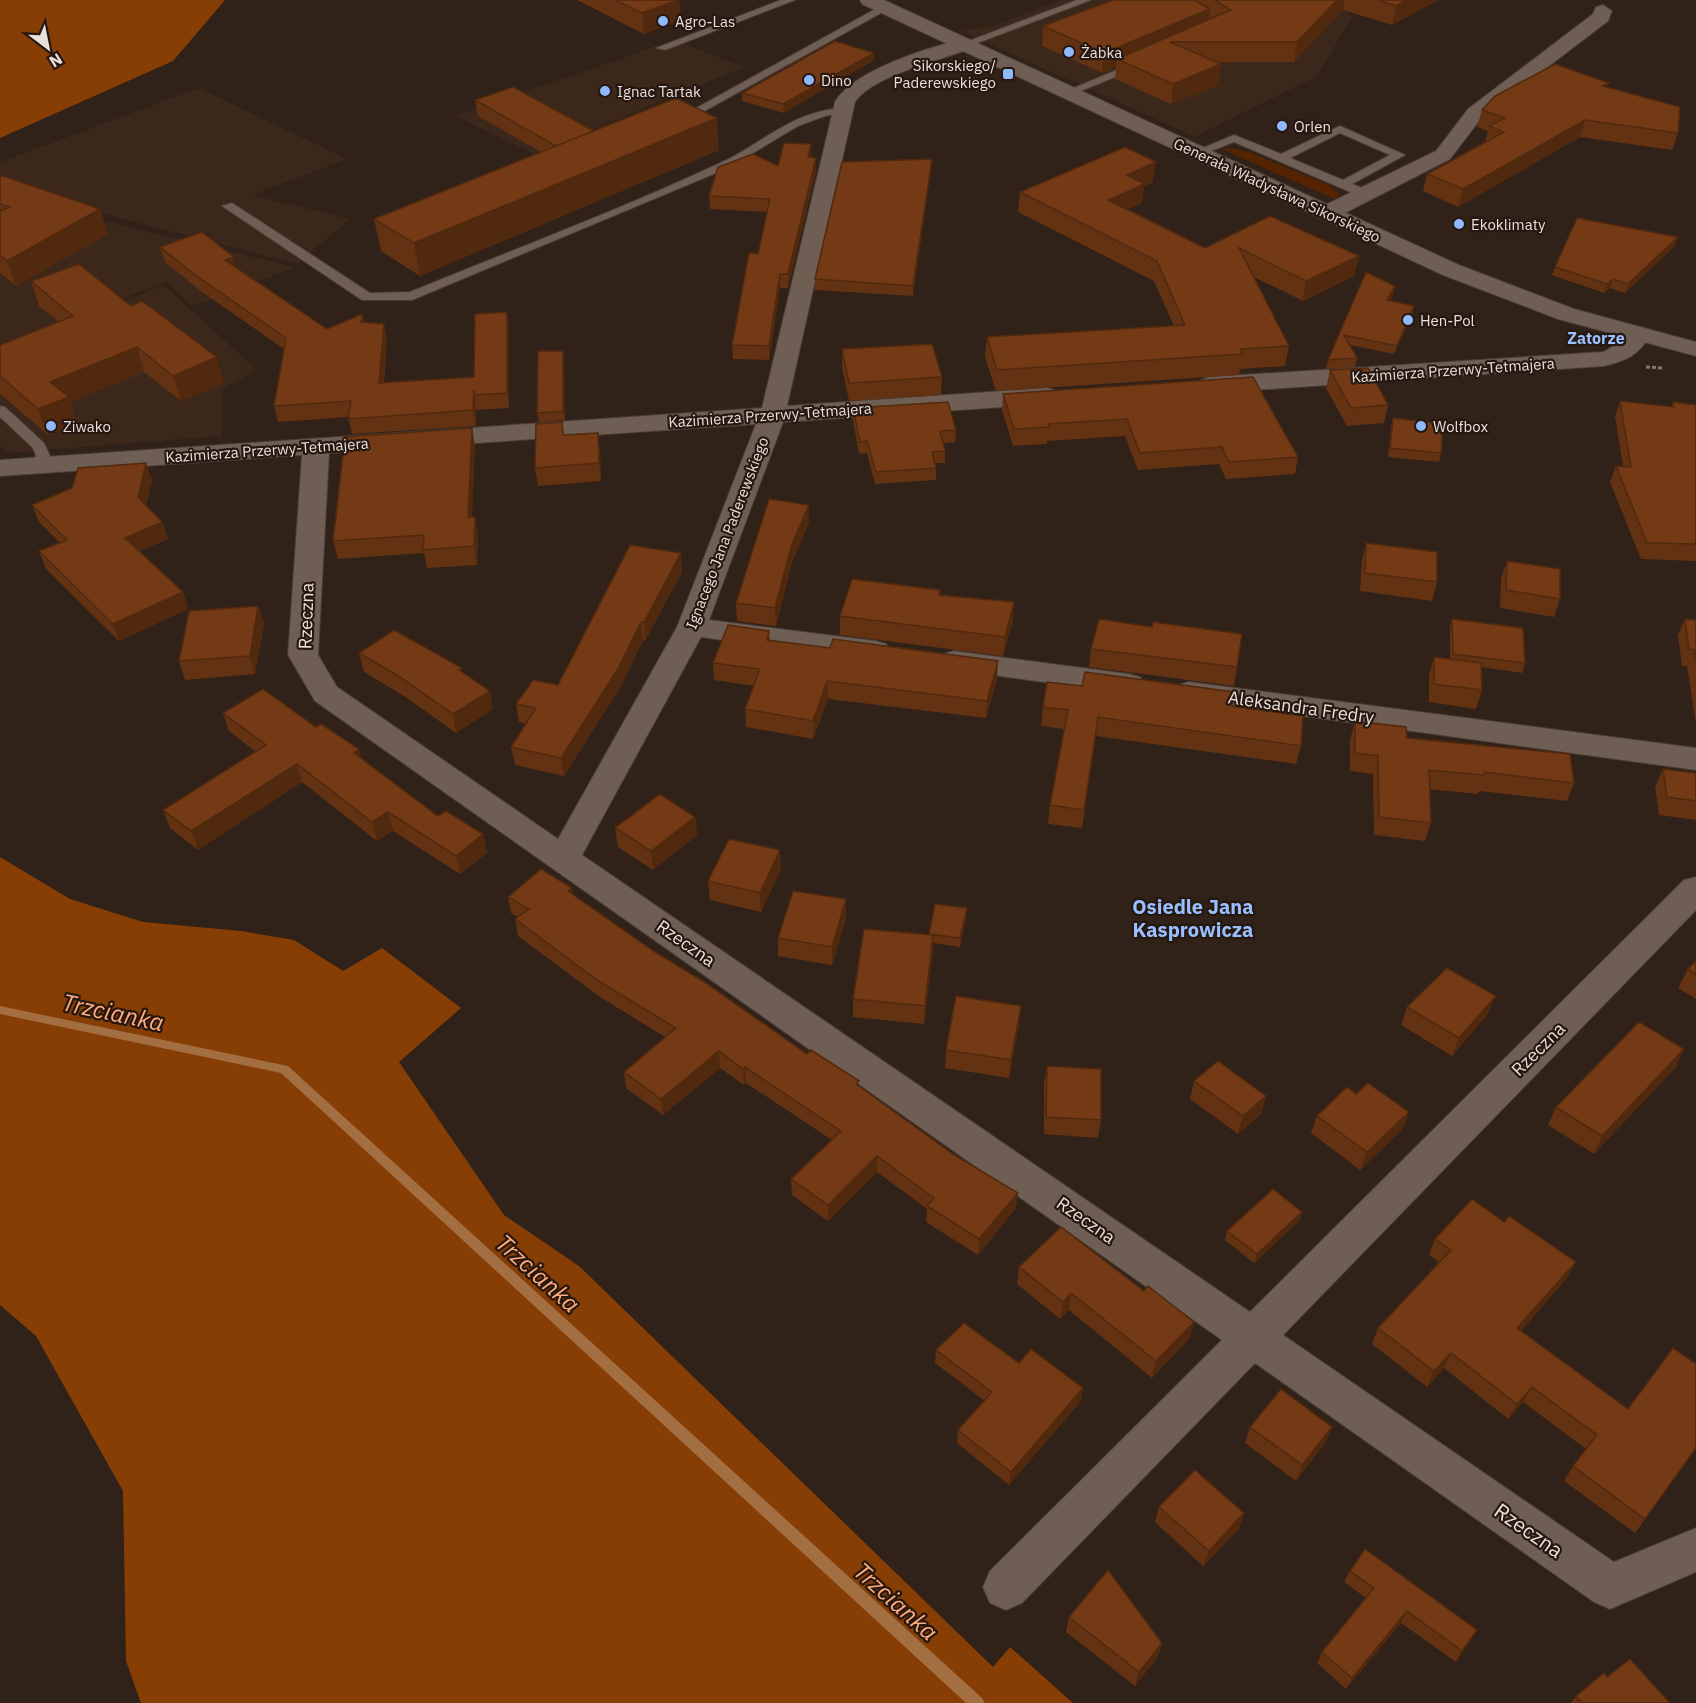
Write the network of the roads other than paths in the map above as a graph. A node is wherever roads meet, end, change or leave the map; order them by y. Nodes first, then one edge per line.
1 (790, 0) edge
2 (1086, 0) edge
3 (877, 4) edge
4 (1603, 11) dead end
5 (963, 45) junction
6 (661, 48) dead end
7 (1150, 59) edge
8 (1068, 93) junction
9 (841, 111) junction
10 (669, 126) edge
11 (1197, 153) junction
12 (1281, 158) junction
13 (1343, 184) junction
14 (1366, 194) junction
15 (228, 206) dead end
16 (1327, 213) junction
17 (1638, 335) junction
18 (1696, 349) edge
19 (1187, 387) edge
20 (1068, 395) edge
21 (0, 410) edge
22 (773, 414) junction
23 (316, 447) junction
24 (39, 466) junction
25 (0, 468) edge
26 (692, 627) junction
27 (1696, 759) edge
28 (564, 858) junction
29 (1696, 889) edge
30 (1254, 1337) junction
31 (1696, 1550) edge
32 (1005, 1587) dead end

1 - 6 lane
2 - 5 lane
3 - 5 street, Generała Władysława Sikorskiego
3 - 10 lane
4 - 14 street
5 - 8 street, Generała Władysława Sikorskiego
5 - 9 street, Ignacego Jana Paderewskiego
7 - 8 lane
8 - 11 street, Generała Władysława Sikorskiego
9 - 15 lane
9 - 22 street, Ignacego Jana Paderewskiego
11 - 12 lane
11 - 16 street, Generała Władysława Sikorskiego
12 - 13 lane
12 - 13 lane
13 - 14 lane
14 - 16 street
16 - 17 street, Generała Władysława Sikorskiego
17 - 18 street, Generała Władysława Sikorskiego
17 - 19 street, Kazimierza Przerwy-Tetmajera
20 - 22 street, Kazimierza Przerwy-Tetmajera
21 - 24 lane
22 - 23 street, Kazimierza Przerwy-Tetmajera
22 - 26 street, Ignacego Jana Paderewskiego
23 - 24 street, Kazimierza Przerwy-Tetmajera
23 - 28 street, Rzeczna
24 - 25 street, Kazimierza Przerwy-Tetmajera
26 - 27 street, Aleksandra Fredry
26 - 28 street, Ignacego Jana Paderewskiego
28 - 30 street, Rzeczna
29 - 30 street, Rzeczna
30 - 31 street, Rzeczna
30 - 32 street, Rzeczna

